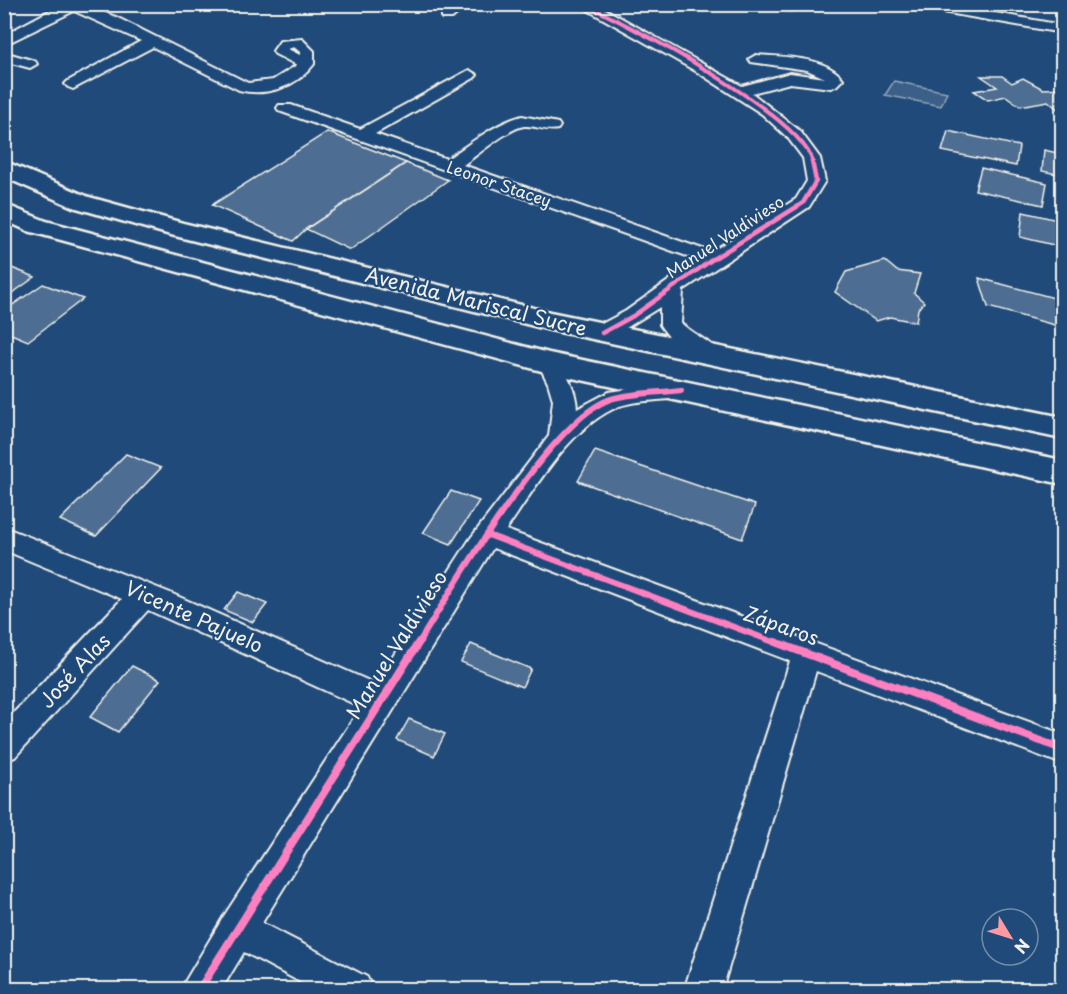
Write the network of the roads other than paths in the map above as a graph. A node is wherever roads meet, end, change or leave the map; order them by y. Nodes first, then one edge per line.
1 (464, 4) edge
2 (772, 4) edge
3 (70, 5) edge
4 (925, 5) edge
5 (588, 6) edge
6 (799, 6) edge
7 (447, 15) dead end
8 (1062, 29) edge
9 (154, 40) junction
10 (4, 41) edge
11 (4, 56) edge
12 (756, 59) dead end
13 (30, 64) dead end
14 (307, 64) dead end
15 (469, 75) dead end
16 (73, 84) dead end
17 (741, 91) junction
18 (285, 108) dead end
19 (552, 126) dead end
20 (362, 135) junction
21 (449, 166) junction
22 (4, 168) edge
23 (4, 211) edge
24 (713, 259) junction
25 (361, 274) junction
26 (674, 285) junction
27 (334, 304) junction
28 (602, 333) junction
29 (712, 357) junction
30 (549, 363) junction
31 (681, 390) junction
32 (1062, 428) edge
33 (560, 439) junction
34 (1062, 472) edge
35 (488, 535) junction
36 (4, 538) edge
37 (144, 595) junction
38 (807, 653) junction
39 (381, 700) junction
40 (4, 746) edge
41 (1062, 749) edge
42 (237, 929) junction
43 (199, 990) edge
44 (354, 990) edge
45 (703, 990) edge

1 - 7 street
2 - 6 street
3 - 9 street
3 - 10 street
4 - 8 street
5 - 17 street, Manuel Valdivieso
9 - 14 street
9 - 16 street
11 - 13 street
12 - 17 street
15 - 20 street
17 - 24 street, Manuel Valdivieso
18 - 20 street, Leonor Stacey
19 - 21 street
20 - 21 street, Leonor Stacey
21 - 24 street, Leonor Stacey
22 - 25 main road, Avenida Mariscal Sucre
23 - 27 main road, Avenida Mariscal Sucre
24 - 26 street, Manuel Valdivieso
25 - 27 main road
25 - 28 main road, Avenida Mariscal Sucre
26 - 28 street, Manuel Valdivieso
26 - 29 street, Manuel Valdivieso
27 - 30 main road, Avenida Mariscal Sucre
28 - 29 main road, Avenida Mariscal Sucre
29 - 32 main road, Avenida Mariscal Sucre
30 - 31 main road, Avenida Mariscal Sucre
30 - 33 street, Manuel Valdivieso
31 - 33 street, Manuel Valdivieso
31 - 34 main road, Avenida Mariscal Sucre
33 - 35 street, Manuel Valdivieso
35 - 38 street, Záparos
35 - 39 street, Manuel Valdivieso
36 - 37 street, Vicente Pajuelo
37 - 39 street, Vicente Pajuelo
37 - 40 street, José Alas
38 - 41 street, Záparos
38 - 45 street
39 - 42 street, Manuel Valdivieso
42 - 43 street, Manuel Valdivieso
42 - 44 street

